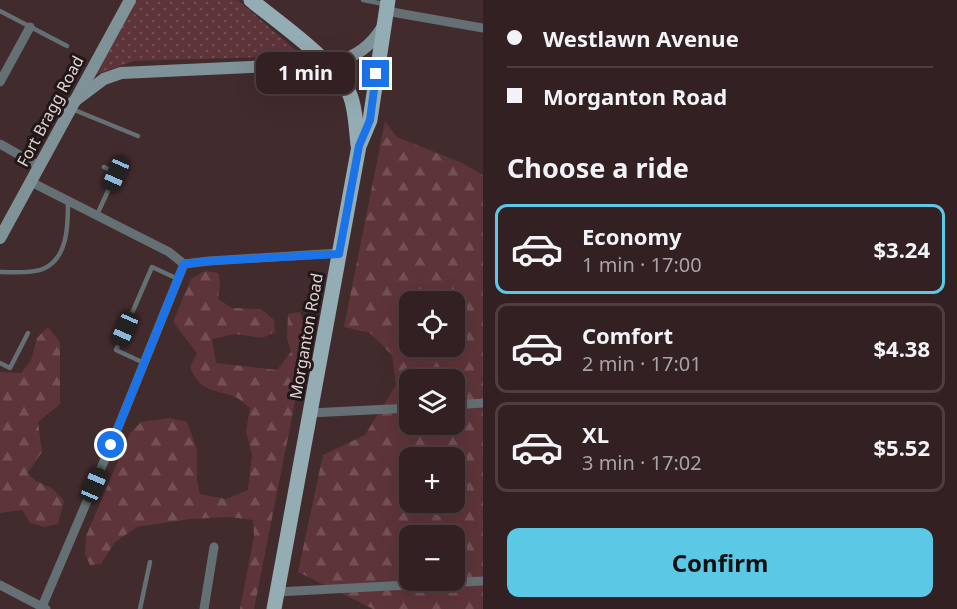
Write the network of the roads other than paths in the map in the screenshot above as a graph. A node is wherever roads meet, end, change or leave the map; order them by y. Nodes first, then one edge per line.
1 (130, 0) edge
2 (250, 0) edge
3 (363, 0) edge
4 (387, 5) edge
5 (0, 11) edge
6 (30, 27) junction
7 (383, 27) junction
8 (483, 28) edge
9 (67, 46) dead end
10 (328, 64) junction
11 (0, 82) edge
12 (71, 106) junction
13 (138, 136) dead end
14 (0, 144) edge
15 (359, 146) junction
16 (39, 166) junction
17 (104, 167) dead end
18 (31, 182) junction
19 (68, 200) junction
20 (97, 215) junction
21 (0, 237) edge
22 (339, 254) junction
23 (184, 264) junction
24 (0, 272) edge
25 (178, 279) junction
26 (28, 333) dead end
27 (0, 363) edge
28 (144, 363) junction
29 (483, 403) edge
30 (465, 404) edge
31 (399, 409) edge
32 (310, 413) junction
33 (214, 548) dead end
34 (150, 562) dead end
35 (483, 581) edge
36 (0, 585) edge
37 (277, 592) junction
38 (43, 608) edge
39 (140, 609) edge
40 (204, 609) edge
41 (274, 609) edge

1 - 12 main road, Fort Bragg Road
2 - 10 main road
3 - 4 lane
4 - 7 main road, Morganton Road
4 - 8 street
5 - 6 lane
6 - 9 lane
6 - 11 street
7 - 10 main road
7 - 15 main road, Morganton Road
10 - 12 main road
10 - 15 main road
12 - 13 lane
12 - 16 main road, Fort Bragg Road
14 - 16 street
15 - 22 main road, Morganton Road
16 - 18 main road, Fort Bragg Road
17 - 20 lane
18 - 19 street
18 - 21 main road, Fort Bragg Road
19 - 20 street
19 - 24 lane
20 - 23 street
22 - 23 street
22 - 32 main road, Morganton Road
23 - 25 street
25 - 28 street
25 - 28 lane
26 - 27 lane
28 - 38 street
29 - 30 street
31 - 32 street
32 - 37 main road, Morganton Road
33 - 40 street
34 - 39 lane
35 - 37 street
36 - 38 street
37 - 41 main road, Morganton Road

